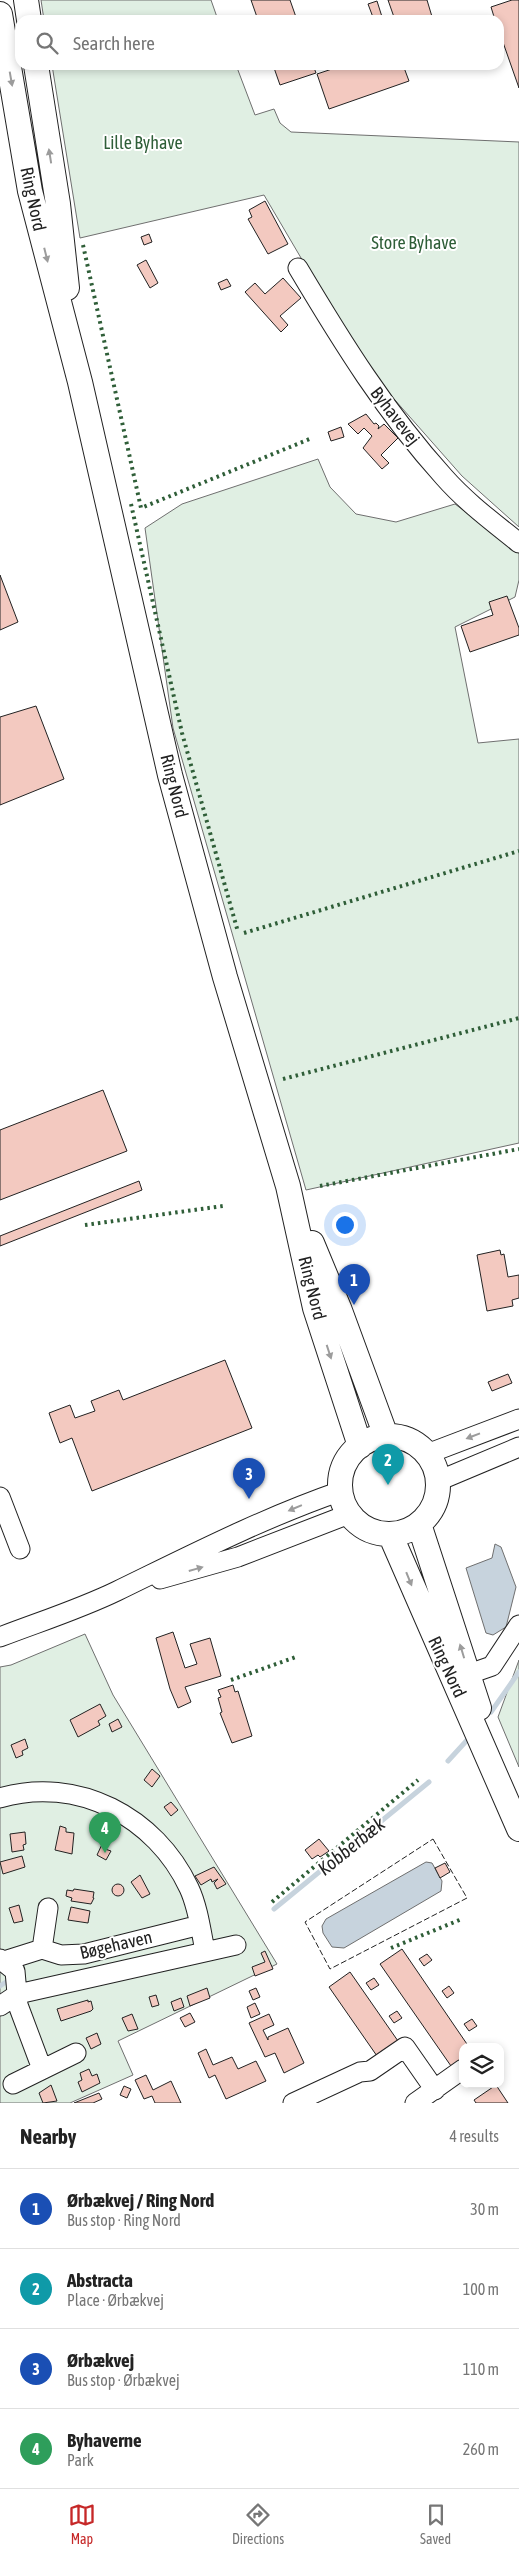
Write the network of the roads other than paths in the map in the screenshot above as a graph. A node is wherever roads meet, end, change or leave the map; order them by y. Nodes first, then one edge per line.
1 (26, 0) edge
2 (0, 14) edge
3 (28, 15) edge
4 (37, 70) edge
5 (298, 268) dead end
6 (80, 382) junction
7 (519, 543) edge
8 (288, 1186) junction
9 (519, 1419) edge
10 (386, 1436) junction
11 (360, 1446) junction
12 (519, 1447) edge
13 (427, 1454) junction
14 (438, 1482) junction
15 (341, 1491) junction
16 (0, 1497) edge
17 (350, 1514) junction
18 (419, 1524) junction
19 (390, 1534) junction
20 (20, 1549) dead end
21 (116, 1592) junction
22 (519, 1625) edge
23 (0, 1637) edge
24 (469, 1674) junction
25 (0, 1798) edge
26 (507, 1798) junction
27 (519, 1829) edge
28 (48, 1908) dead end
29 (200, 1924) junction
30 (236, 1945) dead end
31 (42, 1949) junction
32 (205, 1952) junction
33 (2, 1960) edge
34 (18, 1994) junction
35 (0, 2006) edge
36 (76, 2053) dead end
37 (42, 2069) junction
38 (459, 2073) edge
39 (13, 2084) dead end
40 (435, 2090) junction
41 (293, 2103) edge
42 (415, 2103) edge

1 - 3 main road
2 -> 6 main road, Ring Nord
6 -> 4 main road, Ring Nord
5 - 7 street, Byhavevej
6 - 8 main road, Ring Nord
8 - 10 main road, Ring Nord
8 -> 11 main road, Ring Nord
9 -> 13 street
10 - 11 main road
10 - 13 main road
11 - 15 main road
12 - 14 street
13 - 14 main road
14 - 18 main road
15 - 17 main road
15 -> 21 street
16 - 20 street
17 - 19 main road
21 -> 17 street
18 - 19 main road
24 -> 18 main road, Ring Nord
19 -> 26 main road, Ring Nord
21 - 23 street
22 - 24 street
24 - 26 main road, Ring Nord
25 - 29 street
26 - 27 main road, Ring Nord
28 - 31 street
29 - 31 street, Bøgehaven
29 - 32 street
30 - 32 street, Bøgehaven
31 - 33 street
32 - 34 street, Bøgehaven
33 - 34 street
34 - 35 street, Bøgehaven
34 - 37 street
36 - 37 street
37 - 39 street
38 - 40 street
40 - 41 street
40 - 42 street

